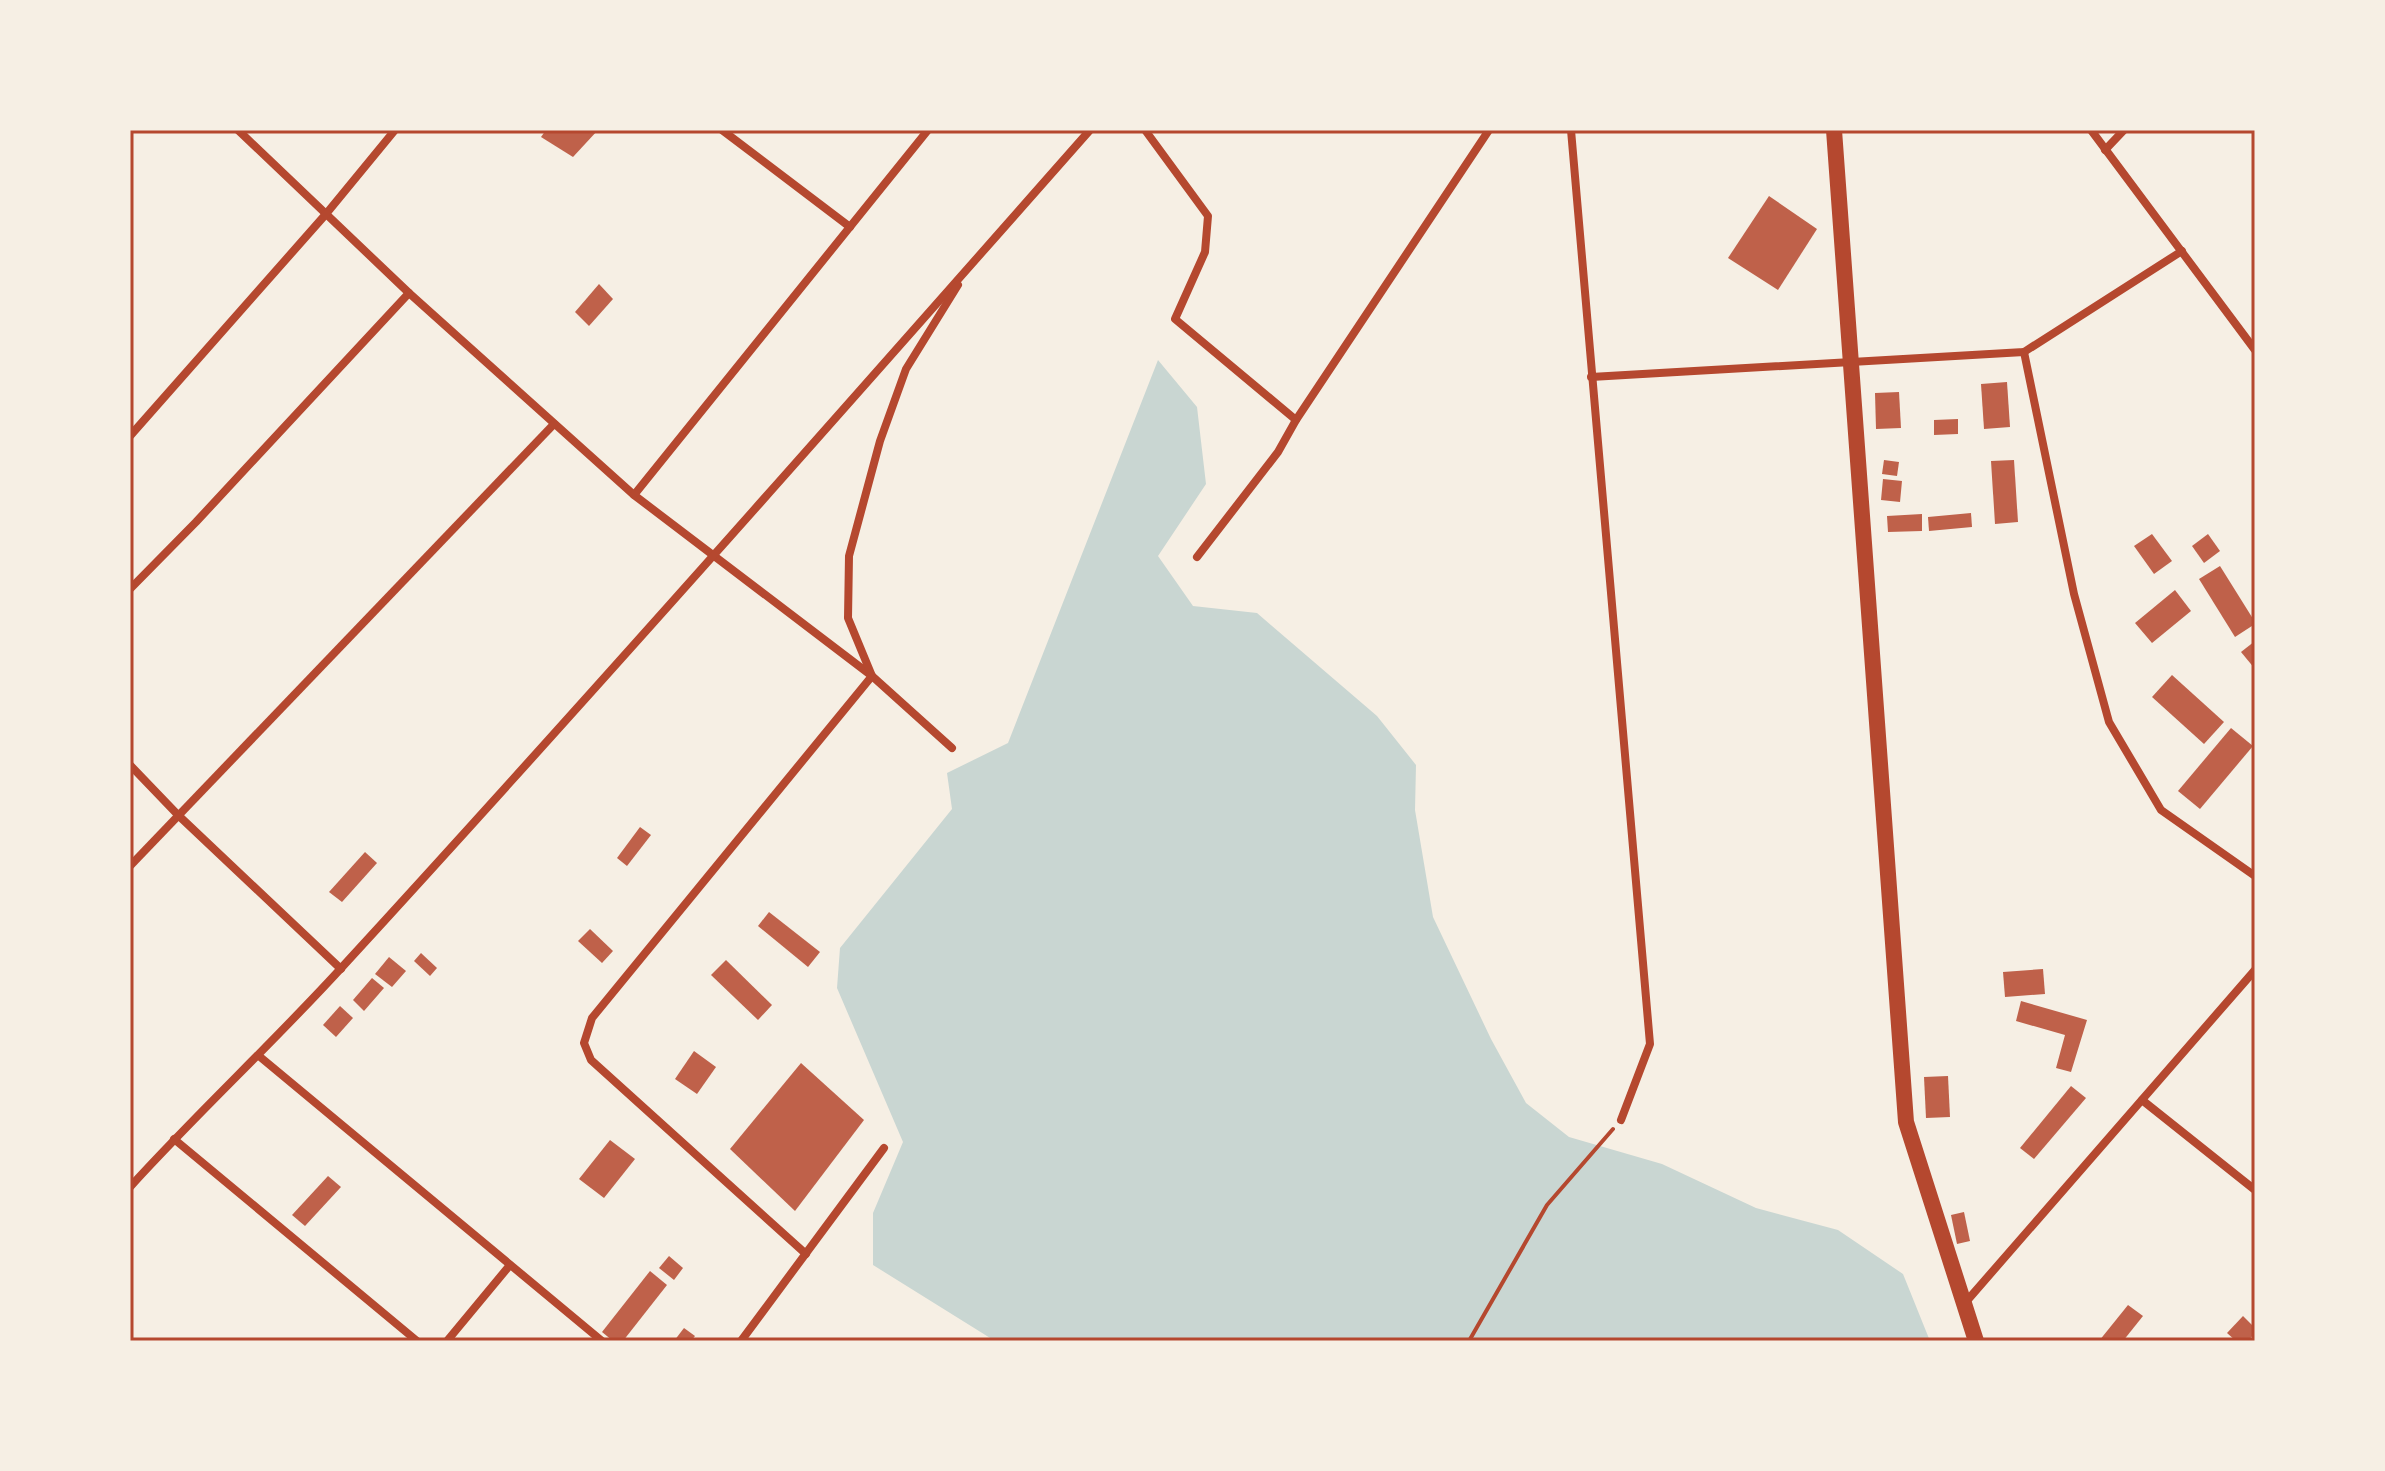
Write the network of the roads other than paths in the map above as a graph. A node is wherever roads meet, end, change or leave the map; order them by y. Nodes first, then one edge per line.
1 (238, 130) edge
2 (395, 130) edge
3 (722, 130) edge
4 (928, 130) edge
5 (1090, 130) edge
6 (1145, 130) edge
7 (1489, 130) edge
8 (1571, 130) edge
9 (1834, 130) edge
10 (2091, 130) edge
11 (2124, 130) edge
12 (2105, 150) junction
13 (326, 214) junction
14 (850, 227) junction
15 (2182, 251) junction
16 (971, 264) junction
17 (409, 293) junction
18 (2255, 350) edge
19 (2024, 352) junction
20 (1851, 361) junction
21 (1591, 377) junction
22 (1296, 420) junction
23 (554, 424) junction
24 (130, 436) edge
25 (634, 495) junction
26 (712, 556) junction
27 (1197, 557) dead end
28 (130, 589) edge
29 (872, 676) junction
30 (952, 748) dead end
31 (130, 765) edge
32 (178, 815) junction
33 (130, 866) edge
34 (2255, 876) edge
35 (341, 969) junction
36 (2255, 970) edge
37 (259, 1056) junction
38 (2142, 1100) junction
39 (1621, 1120) road end
40 (174, 1139) junction
41 (884, 1148) dead end
42 (130, 1187) edge
43 (2255, 1190) edge
44 (806, 1254) junction
45 (510, 1265) junction
46 (1964, 1303) junction
47 (417, 1341) edge
48 (447, 1341) edge
49 (602, 1341) edge
50 (741, 1341) edge
51 (1976, 1341) edge

1 - 13 street
2 - 13 street
3 - 14 street
4 - 14 street
5 - 16 street
6 - 22 street
7 - 22 street
8 - 21 street
9 - 20 main road
10 - 12 street
11 - 12 street
12 - 15 street
13 - 17 street
13 - 24 street
14 - 25 street
15 - 18 street
15 - 19 street
16 - 26 street
16 - 29 street
17 - 23 street
17 - 28 street
19 - 20 street
19 - 34 street
20 - 21 street
20 - 46 main road
21 - 39 street
22 - 27 street
23 - 25 street
23 - 32 street
25 - 26 street
26 - 29 street
26 - 35 street
29 - 30 street
29 - 44 street
31 - 32 street
32 - 33 street
32 - 35 street
35 - 37 street
36 - 38 street
37 - 40 street
37 - 45 street
38 - 43 street
38 - 46 street
40 - 42 street
40 - 47 street
41 - 44 street
44 - 50 street
45 - 48 street
45 - 49 street
46 - 51 main road

